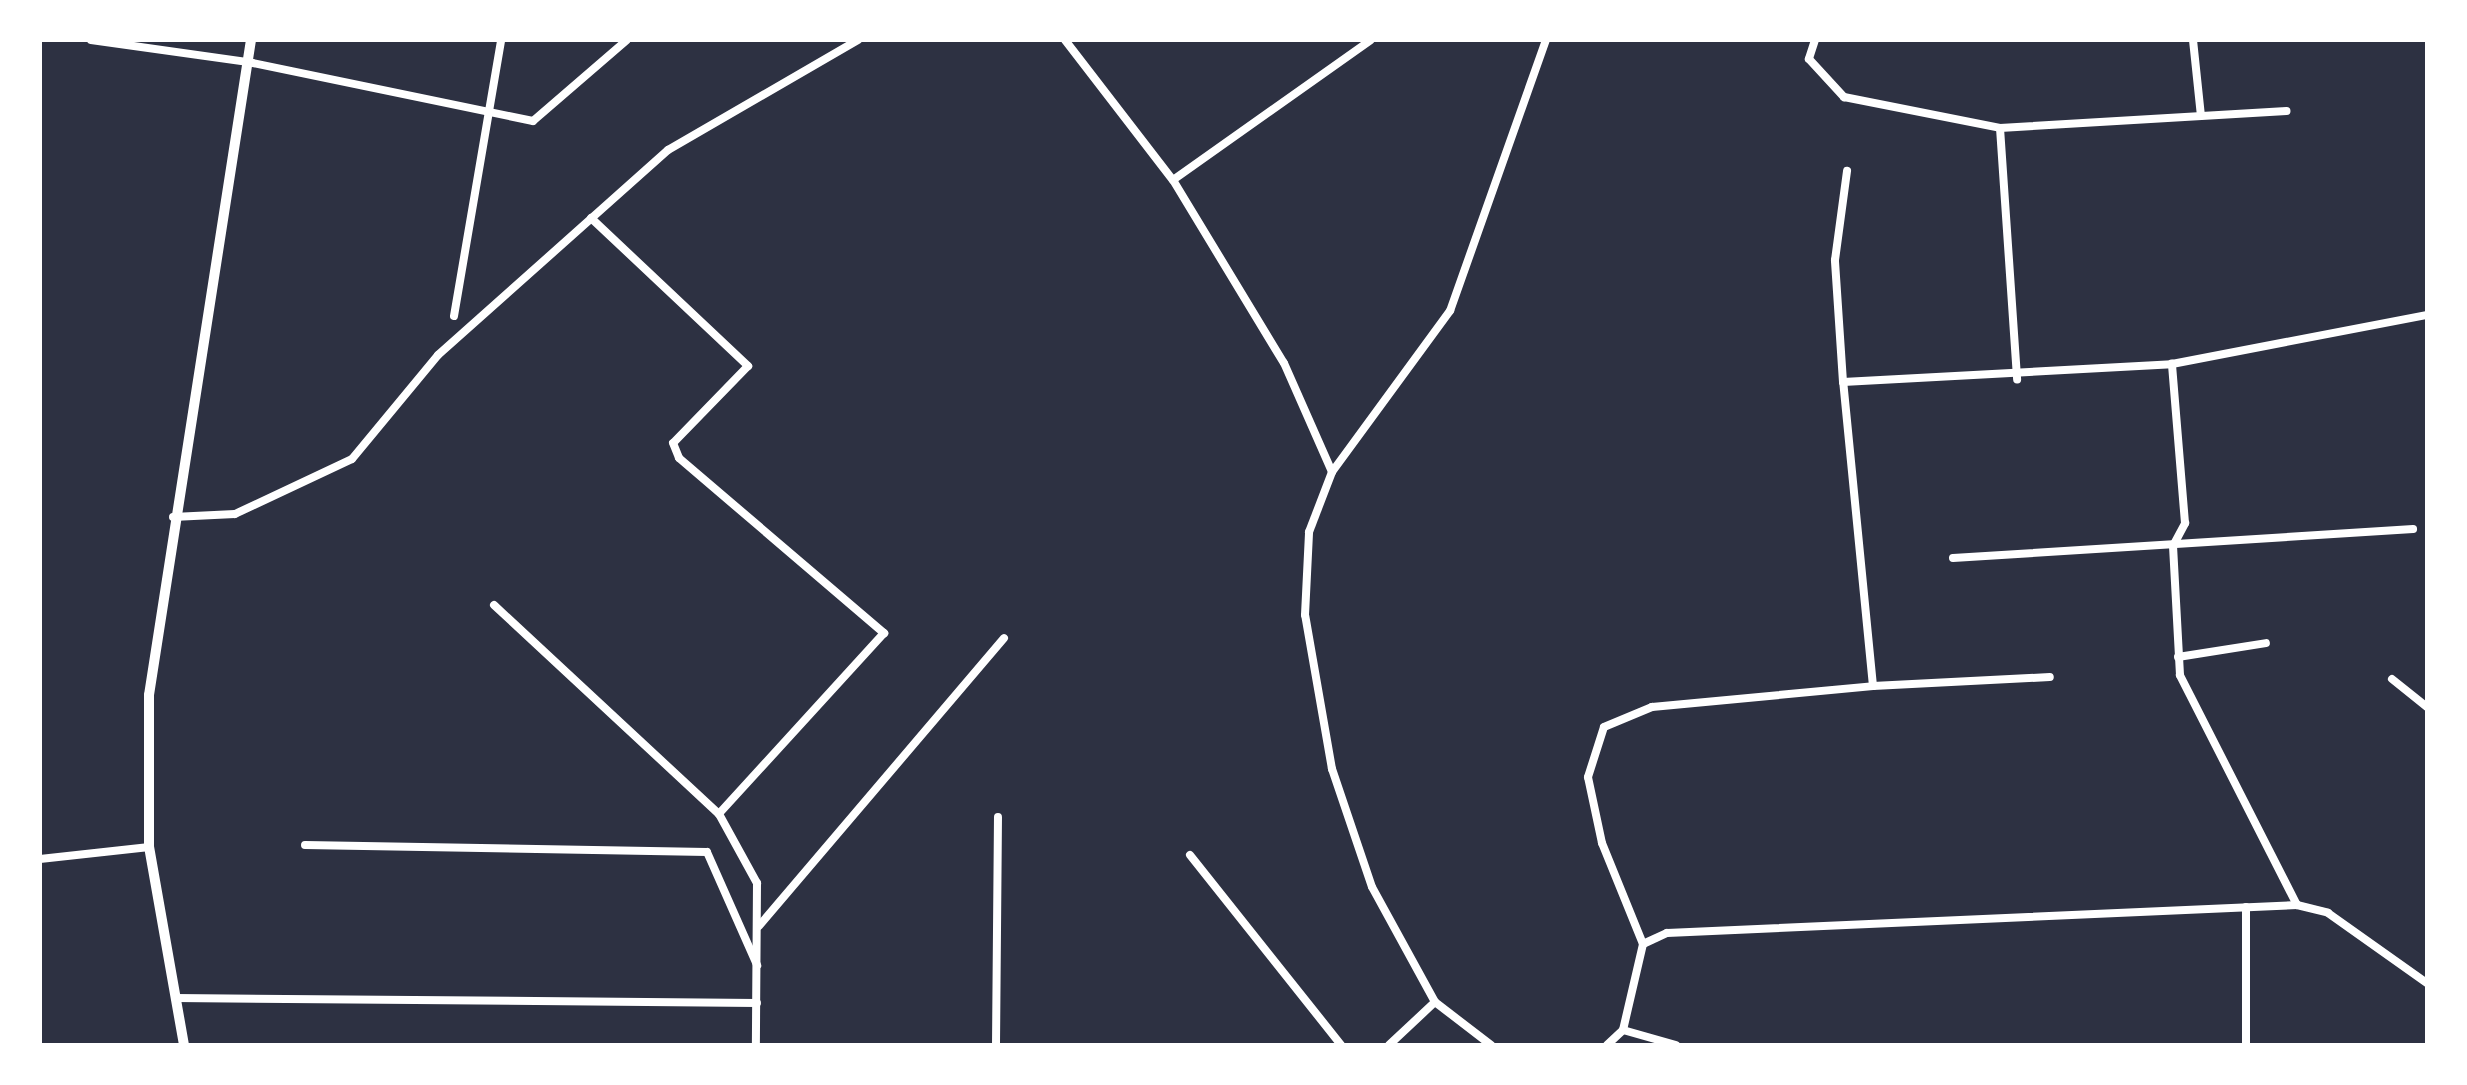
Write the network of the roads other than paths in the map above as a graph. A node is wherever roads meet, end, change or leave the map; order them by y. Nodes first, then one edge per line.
1 (91, 40) edge
2 (251, 40) edge
3 (501, 40) edge
4 (627, 40) edge
5 (858, 40) edge
6 (1065, 40) edge
7 (1370, 40) edge
8 (1546, 40) edge
9 (1815, 40) edge
10 (2192, 40) edge
11 (248, 62) junction
12 (492, 106) junction
13 (2286, 111) dead end
14 (2202, 116) junction
15 (2000, 128) junction
16 (1848, 172) dead end
17 (1172, 180) junction
18 (591, 218) junction
19 (2427, 315) edge
20 (454, 316) dead end
21 (2172, 364) junction
22 (2017, 379) junction
23 (1843, 382) junction
24 (1332, 472) junction
25 (173, 516) junction
26 (2413, 529) dead end
27 (2174, 546) junction
28 (1953, 558) dead end
29 (494, 605) dead end
30 (1004, 638) dead end
31 (2266, 644) dead end
32 (2178, 656) junction
33 (2050, 677) dead end
34 (2392, 679) dead end
35 (1873, 686) junction
36 (2427, 707) edge
37 (719, 814) junction
38 (998, 817) dead end
39 (305, 845) dead end
40 (149, 847) junction
41 (1190, 855) dead end
42 (40, 859) edge
43 (2297, 905) junction
44 (2246, 907) junction
45 (758, 926) junction
46 (1644, 944) junction
47 (758, 968) junction
48 (2427, 983) edge
49 (175, 998) junction
50 (1435, 1002) junction
51 (757, 1003) junction
52 (1623, 1030) junction
53 (184, 1045) edge
54 (756, 1045) edge
55 (996, 1045) edge
56 (1341, 1045) edge
57 (1389, 1045) edge
58 (1490, 1045) edge
59 (1608, 1045) edge
60 (1676, 1045) edge
61 (2246, 1045) edge

1 - 11 lane
2 - 11 street
3 - 12 lane
4 - 12 lane
5 - 18 lane
6 - 17 lane
7 - 17 lane
8 - 24 lane
9 - 15 lane
10 - 14 lane
11 - 12 lane
11 - 25 street
12 - 20 lane
13 - 14 lane
14 - 15 lane
15 - 22 lane
16 - 23 lane
17 - 24 lane
18 - 25 lane
18 - 37 lane
19 - 21 lane
21 - 22 lane
21 - 27 lane
22 - 23 lane
23 - 35 lane
24 - 50 lane
25 - 40 street
26 - 27 lane
27 - 28 lane
27 - 32 lane
29 - 37 lane
30 - 45 lane
31 - 32 lane
32 - 43 lane
33 - 35 lane
34 - 36 lane
35 - 46 lane
37 - 45 lane
38 - 55 lane
39 - 47 lane
40 - 42 lane
40 - 49 street
41 - 56 lane
43 - 44 lane
43 - 48 lane
44 - 46 lane
44 - 61 lane
45 - 47 lane
46 - 52 lane
47 - 51 lane
49 - 51 lane
49 - 53 street
50 - 57 lane
50 - 58 lane
51 - 54 lane
52 - 59 lane
52 - 60 lane

